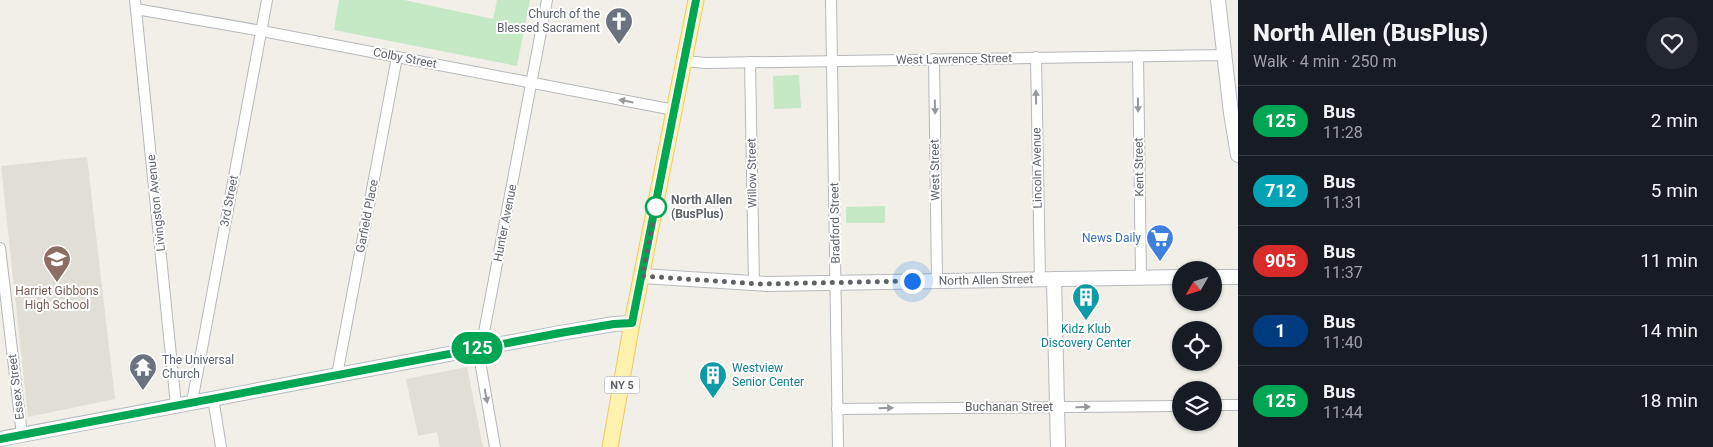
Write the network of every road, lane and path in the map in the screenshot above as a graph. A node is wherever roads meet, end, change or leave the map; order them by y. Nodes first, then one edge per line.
1 (267, 0) edge
2 (548, 0) edge
3 (696, 0) edge
4 (831, 0) edge
5 (1218, 0) edge
6 (136, 4) edge
7 (262, 31) junction
8 (1224, 55) junction
9 (1138, 56) junction
10 (398, 57) junction
11 (1036, 57) junction
12 (934, 59) junction
13 (684, 61) junction
14 (832, 61) junction
15 (750, 62) junction
16 (532, 83) junction
17 (674, 110) junction
18 (1238, 154) edge
19 (0, 248) edge
20 (642, 276) junction
21 (1238, 276) edge
22 (1172, 277) edge
23 (1222, 277) edge
24 (1141, 278) junction
25 (1054, 279) junction
26 (1040, 280) junction
27 (937, 281) junction
28 (754, 283) junction
29 (835, 283) junction
30 (632, 323) junction
31 (481, 348) junction
32 (337, 375) junction
33 (213, 398) junction
34 (192, 402) junction
35 (176, 405) junction
36 (1222, 405) edge
37 (1238, 405) edge
38 (1172, 406) edge
39 (1057, 408) junction
40 (837, 409) junction
41 (22, 435) junction
42 (0, 439) edge
43 (221, 447) edge
44 (495, 447) edge
45 (610, 447) edge
46 (838, 447) edge
47 (1058, 447) edge

1 - 7 street, 3rd Street
2 - 16 street, Hunter Avenue
3 - 13 main road, NY 5
4 - 14 street, Bradford Street
5 - 8 street
6 - 7 street, Colby Street
6 - 35 street, Livingston Avenue
7 - 10 street, Colby Street
7 - 34 street, 3rd Street
8 - 9 street, West Lawrence Street
8 - 18 street
9 - 11 street, West Lawrence Street
9 -> 24 street, Kent Street
10 - 16 street, Colby Street
10 - 32 street, Garfield Place
11 - 12 street, West Lawrence Street
26 -> 11 street, Lincoln Avenue
12 - 14 street, West Lawrence Street
12 -> 27 street, West Street
13 - 15 street, West Lawrence Street
13 - 17 main road, NY 5
14 - 15 street, West Lawrence Street
14 - 29 street, Bradford Street
15 - 28 street, Willow Street
17 -> 16 street, Colby Street
16 - 31 street, Hunter Avenue
17 - 20 main road, NY 5
19 - 41 street, Essex Street
20 - 28 street, North Allen Street
20 - 30 main road, NY 5
21 - 23 street
22 - 24 street, North Allen Street
24 - 25 street, North Allen Street
25 - 26 street, North Allen Street
25 - 39 street
26 - 27 street, North Allen Street
27 - 29 street, North Allen Street
28 - 29 street, North Allen Street
29 - 40 street, Bradford Street
30 - 31 street
30 - 45 main road, NY 5
31 - 32 street
31 -> 44 street, Hunter Avenue
32 - 33 street
33 - 34 street
33 - 43 street
34 - 35 street
35 - 41 street
36 - 37 street
39 -> 38 street, Buchanan Street
40 -> 39 street, Buchanan Street
39 - 47 street
40 - 46 street, Bradford Street
41 - 42 street

